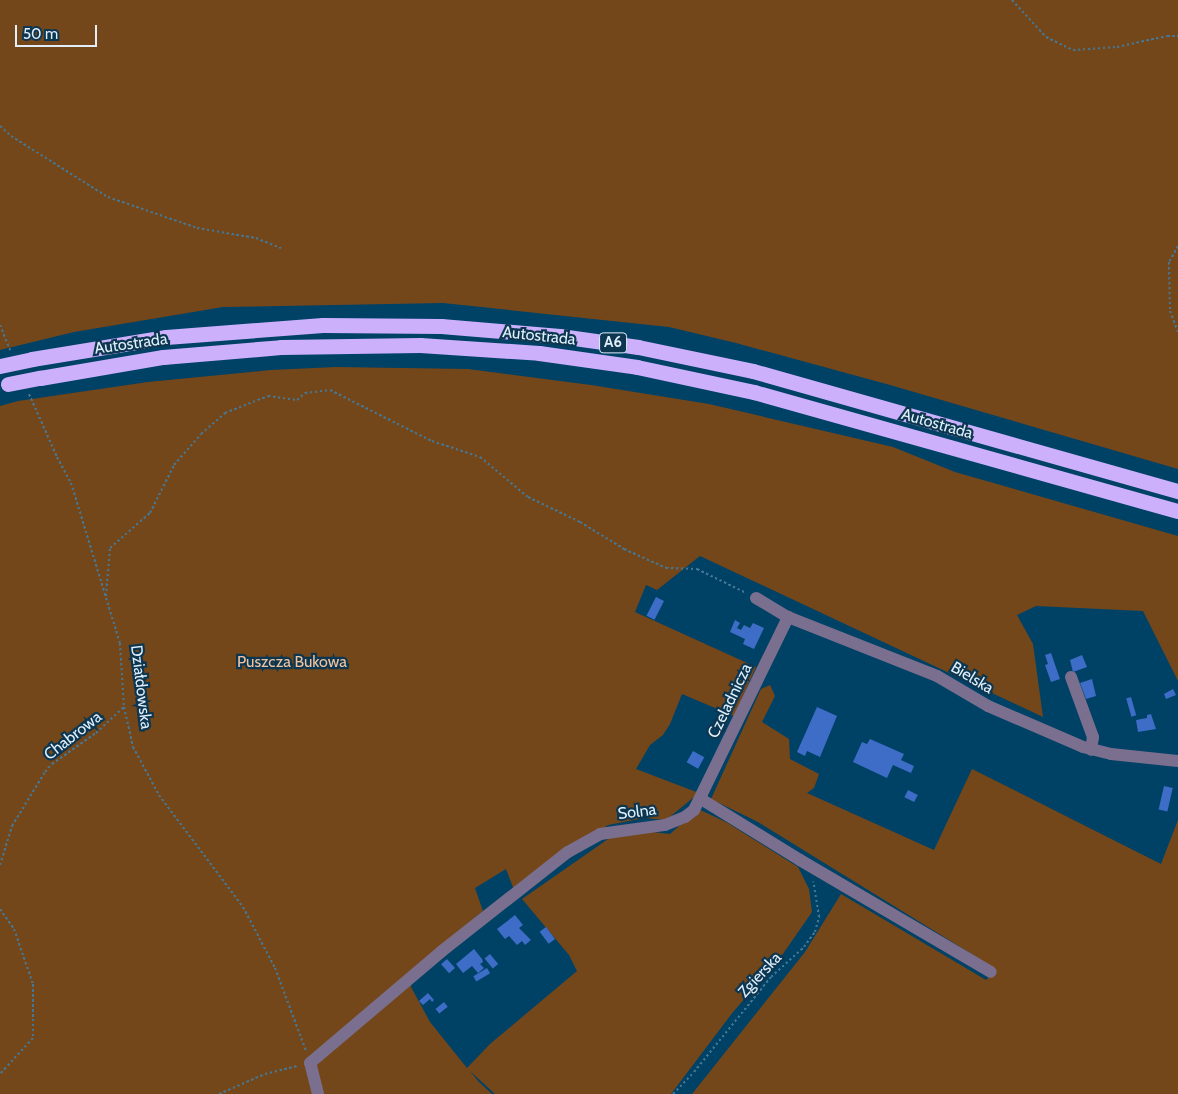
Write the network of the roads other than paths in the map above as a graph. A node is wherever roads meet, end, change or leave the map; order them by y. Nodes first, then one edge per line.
1 (0, 366) edge
2 (4, 385) edge
3 (1178, 491) edge
4 (1178, 511) edge
5 (756, 598) road end
6 (788, 617) junction
7 (1071, 677) dead end
8 (1091, 750) junction
9 (1178, 761) edge
10 (701, 799) junction
11 (991, 972) dead end
12 (318, 1094) edge

1 - 3 highway, Autostrada / A6, bridge
2 - 4 highway, Autostrada / A6, bridge
5 - 6 street, Bielska
6 - 8 street, Bielska
6 - 10 street, Czeladnicza
7 - 8 street
8 - 9 street, Bielska
10 - 11 street
10 - 12 street, Solna

